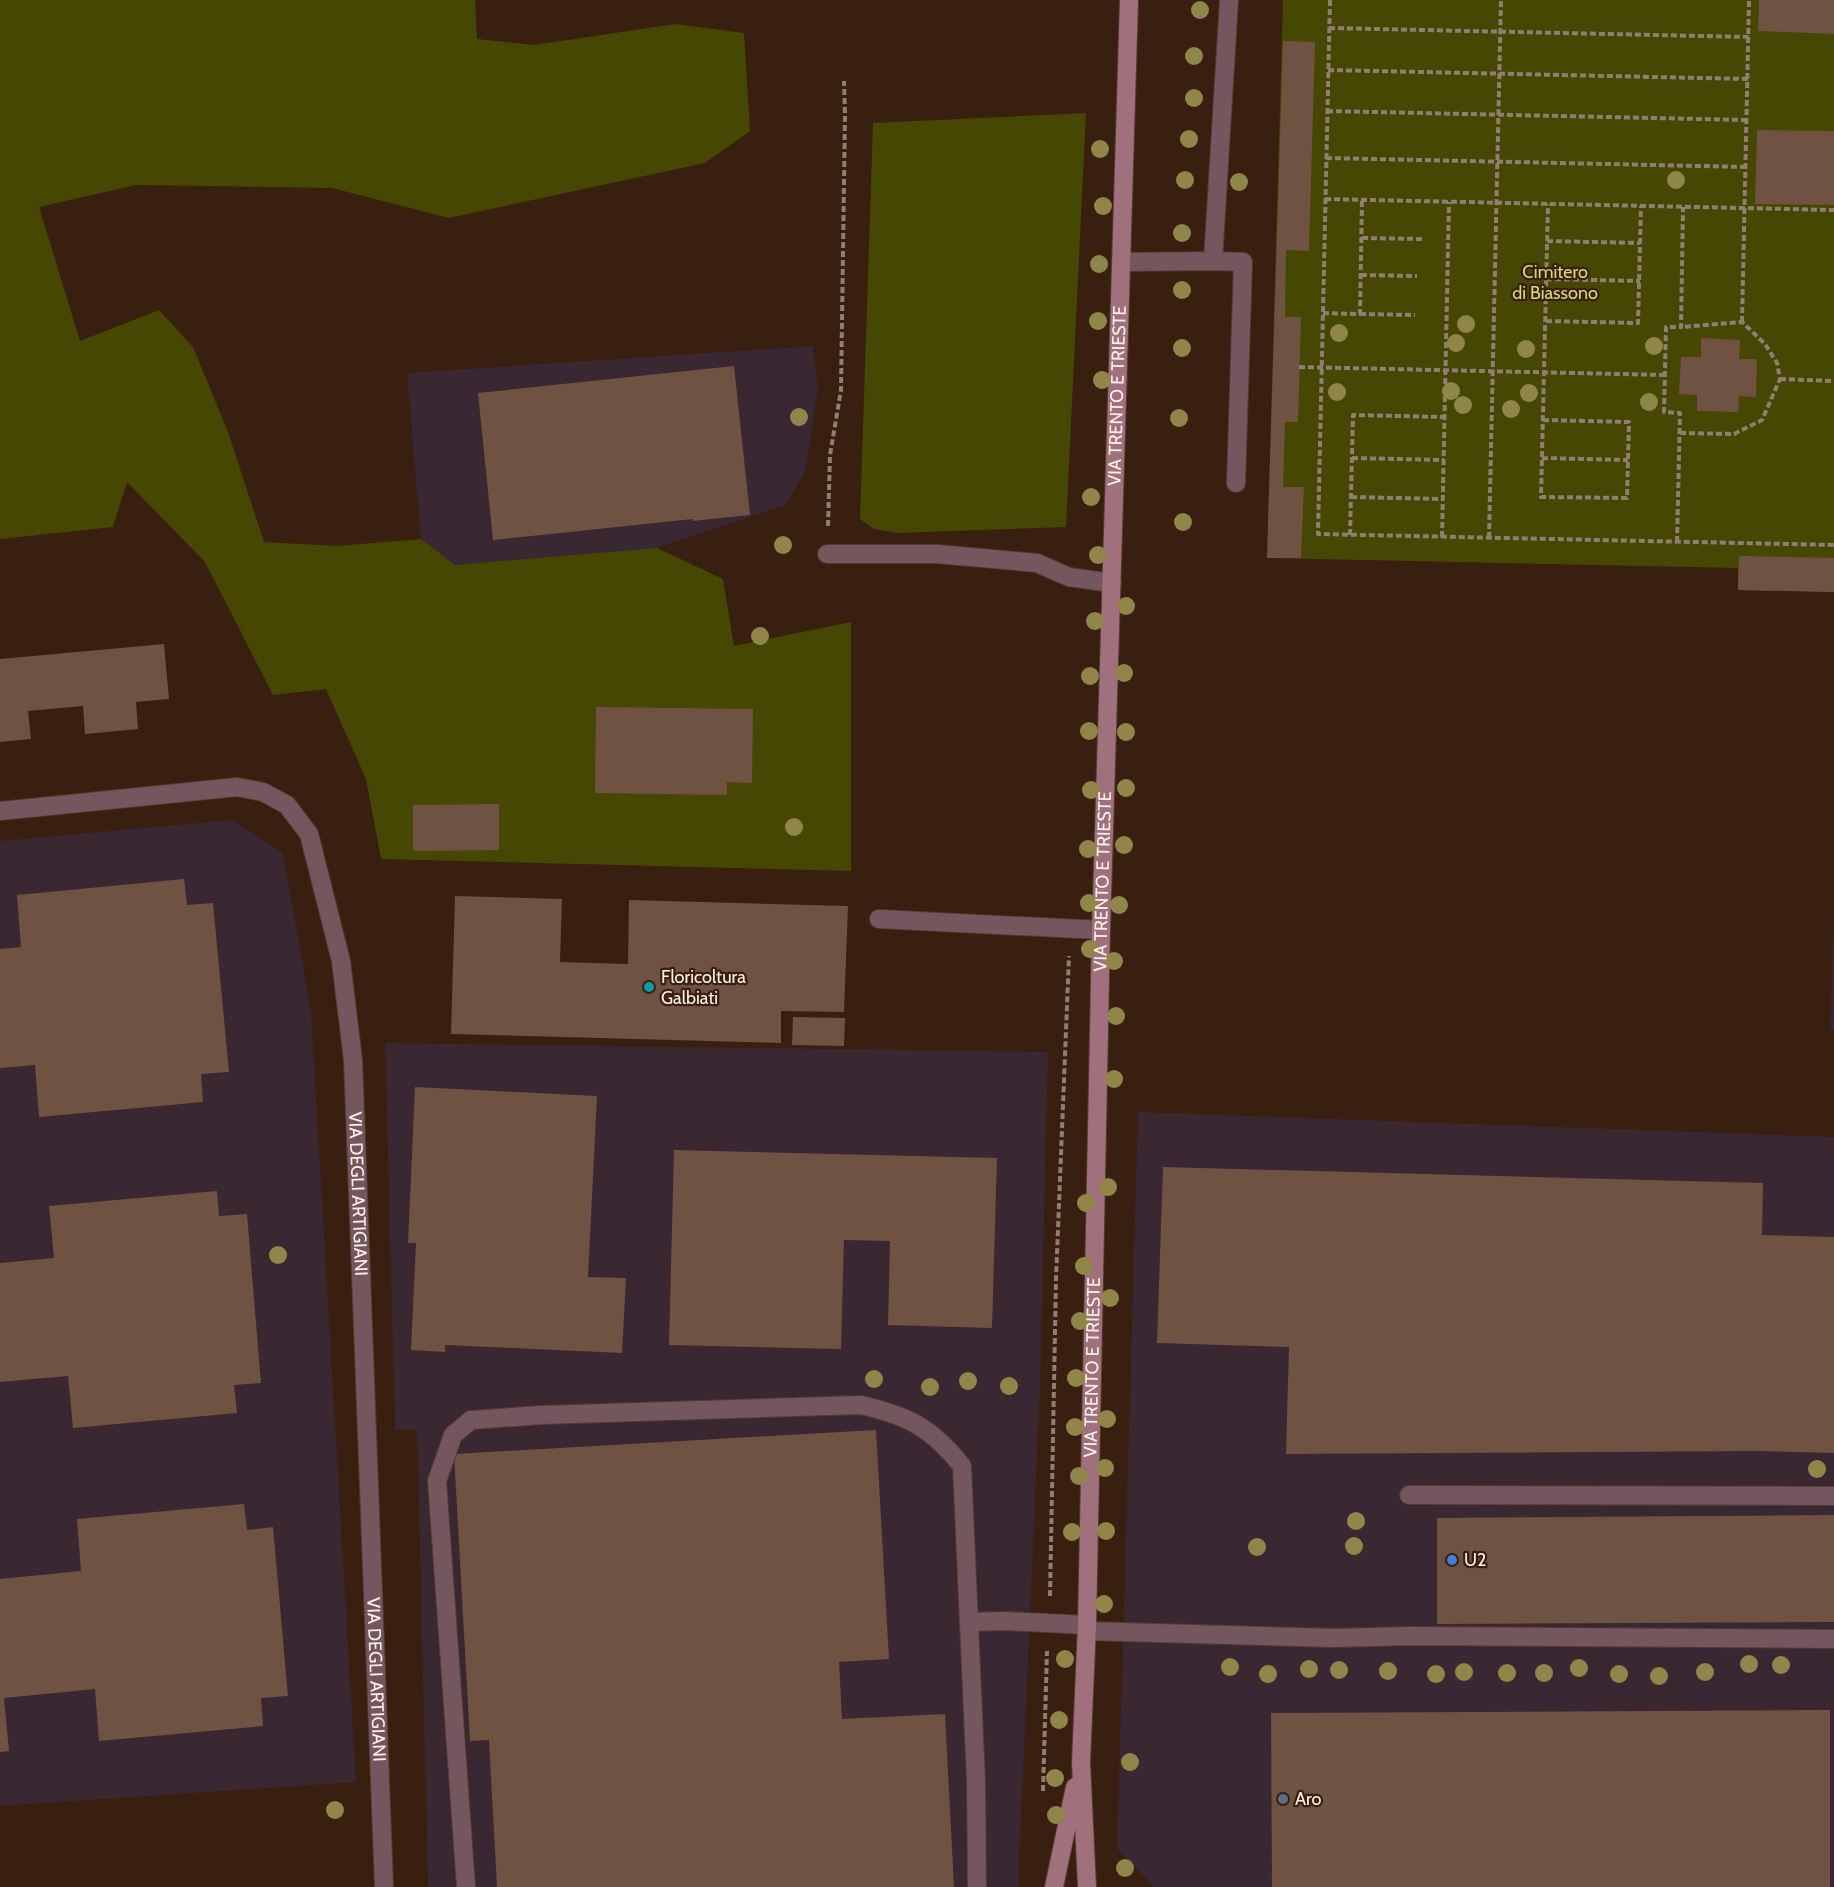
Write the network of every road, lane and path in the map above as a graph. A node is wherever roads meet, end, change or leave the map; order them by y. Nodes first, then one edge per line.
1 (1129, 0) edge
2 (1229, 0) edge
3 (1330, 0) edge
4 (1501, 0) edge
5 (1749, 0) edge
6 (1329, 28) junction
7 (1500, 32) junction
8 (1749, 37) junction
9 (1328, 70) junction
10 (1499, 74) junction
11 (1748, 79) junction
12 (844, 81) dead end
13 (1327, 111) junction
14 (1498, 114) junction
15 (1746, 120) junction
16 (1326, 158) junction
17 (1497, 161) junction
18 (1746, 167) junction
19 (1325, 199) junction
20 (1362, 200) junction
21 (1449, 202) junction
22 (1496, 203) junction
23 (1548, 204) junction
24 (1641, 206) junction
25 (1683, 207) junction
26 (1745, 208) junction
27 (1834, 210) edge
28 (1362, 238) junction
29 (1422, 239) dead end
30 (1547, 241) junction
31 (1640, 243) junction
32 (1213, 261) junction
33 (1122, 262) junction
34 (1361, 275) junction
35 (1417, 276) dead end
36 (1546, 279) junction
37 (1640, 281) junction
38 (1323, 313) junction
39 (1360, 314) junction
40 (1415, 315) dead end
41 (1546, 321) junction
42 (1742, 322) junction
43 (1681, 327) junction
44 (1299, 367) dead end
45 (1321, 368) junction
46 (1446, 370) junction
47 (1492, 371) junction
48 (1544, 373) junction
49 (1665, 375) junction
50 (1780, 379) junction
51 (1834, 381) edge
52 (1445, 417) junction
53 (1543, 420) junction
54 (1680, 434) junction
55 (1352, 458) junction
56 (1542, 458) junction
57 (1444, 460) junction
58 (1628, 460) junction
59 (1236, 483) dead end
60 (1351, 497) junction
61 (1443, 499) junction
62 (1350, 535) junction
63 (1442, 537) junction
64 (1489, 538) junction
65 (1677, 542) junction
66 (1834, 545) edge
67 (827, 554) joint
68 (1112, 583) junction
69 (0, 811) edge
70 (879, 919) dead end
71 (1070, 928) junction
72 (1101, 930) junction
73 (1409, 1496) dead end
74 (1834, 1496) edge
75 (969, 1622) junction
76 (1049, 1622) junction
77 (1087, 1628) junction
78 (1834, 1639) edge
79 (1081, 1762) junction
80 (1043, 1795) dead end
81 (384, 1887) edge
82 (466, 1887) edge
83 (977, 1887) edge
84 (1054, 1887) edge
85 (1087, 1887) edge

1 - 33 street, VIA TRENTO E TRIESTE
2 - 32 street
3 - 6 path
4 - 7 path
5 - 8 path
6 - 7 path
6 - 9 path
7 - 8 path
7 - 10 path
8 - 11 path
9 - 10 path
9 - 13 path
10 - 11 path
10 - 14 path
11 - 15 path
12 - 67 path
13 - 14 path
13 - 16 path
14 - 15 path
14 - 17 path
15 - 18 path
16 - 17 path
16 - 19 path
17 - 18 path
17 - 22 path
18 - 26 path
19 - 20 path
19 - 38 path
20 - 21 path
20 - 28 path
21 - 22 path
21 - 46 path
22 - 23 path
22 - 47 path
23 - 24 path
23 - 30 path
24 - 25 path
24 - 31 path
25 - 26 path
25 - 43 path
26 - 27 path
26 - 42 path
28 - 29 path
28 - 34 path
30 - 31 path
30 - 36 path
31 - 37 path
32 - 33 street
32 - 59 street
33 - 68 street, VIA TRENTO E TRIESTE
34 - 35 path
34 - 39 path
36 - 37 path
36 - 41 path
37 - 41 path
38 - 39 path
38 - 45 path
39 - 40 path
41 - 48 path
42 - 43 path
42 - 50 path
43 - 49 path
44 - 45 path
45 - 46 path
45 - 62 path
46 - 47 path
46 - 52 path
47 - 48 path
47 - 64 path
48 - 49 path
48 - 53 path
49 - 54 path
50 - 51 path
50 - 54 path
52 - 55 path
52 - 57 path
53 - 56 path
53 - 58 path
54 - 65 path
55 - 57 path
55 - 60 path
56 - 58 path
56 - 58 path
57 - 61 path
60 - 61 path
60 - 62 path
61 - 63 path
62 - 63 path
63 - 64 path
64 - 65 path
65 - 66 path
67 - 68 street
68 - 72 street, VIA TRENTO E TRIESTE
69 - 81 street, VIA DEGLI ARTIGIANI
70 - 71 street
71 - 72 street
71 - 76 path
72 - 77 street, VIA TRENTO E TRIESTE
73 - 74 street
75 - 76 street
75 - 82 street
75 - 83 street
76 - 77 street
76 - 80 path
77 - 78 street
77 - 79 street, VIA TRENTO E TRIESTE
79 - 84 street, VIA TRENTO E TRIESTE
79 - 85 street, VIA TRENTO E TRIESTE

